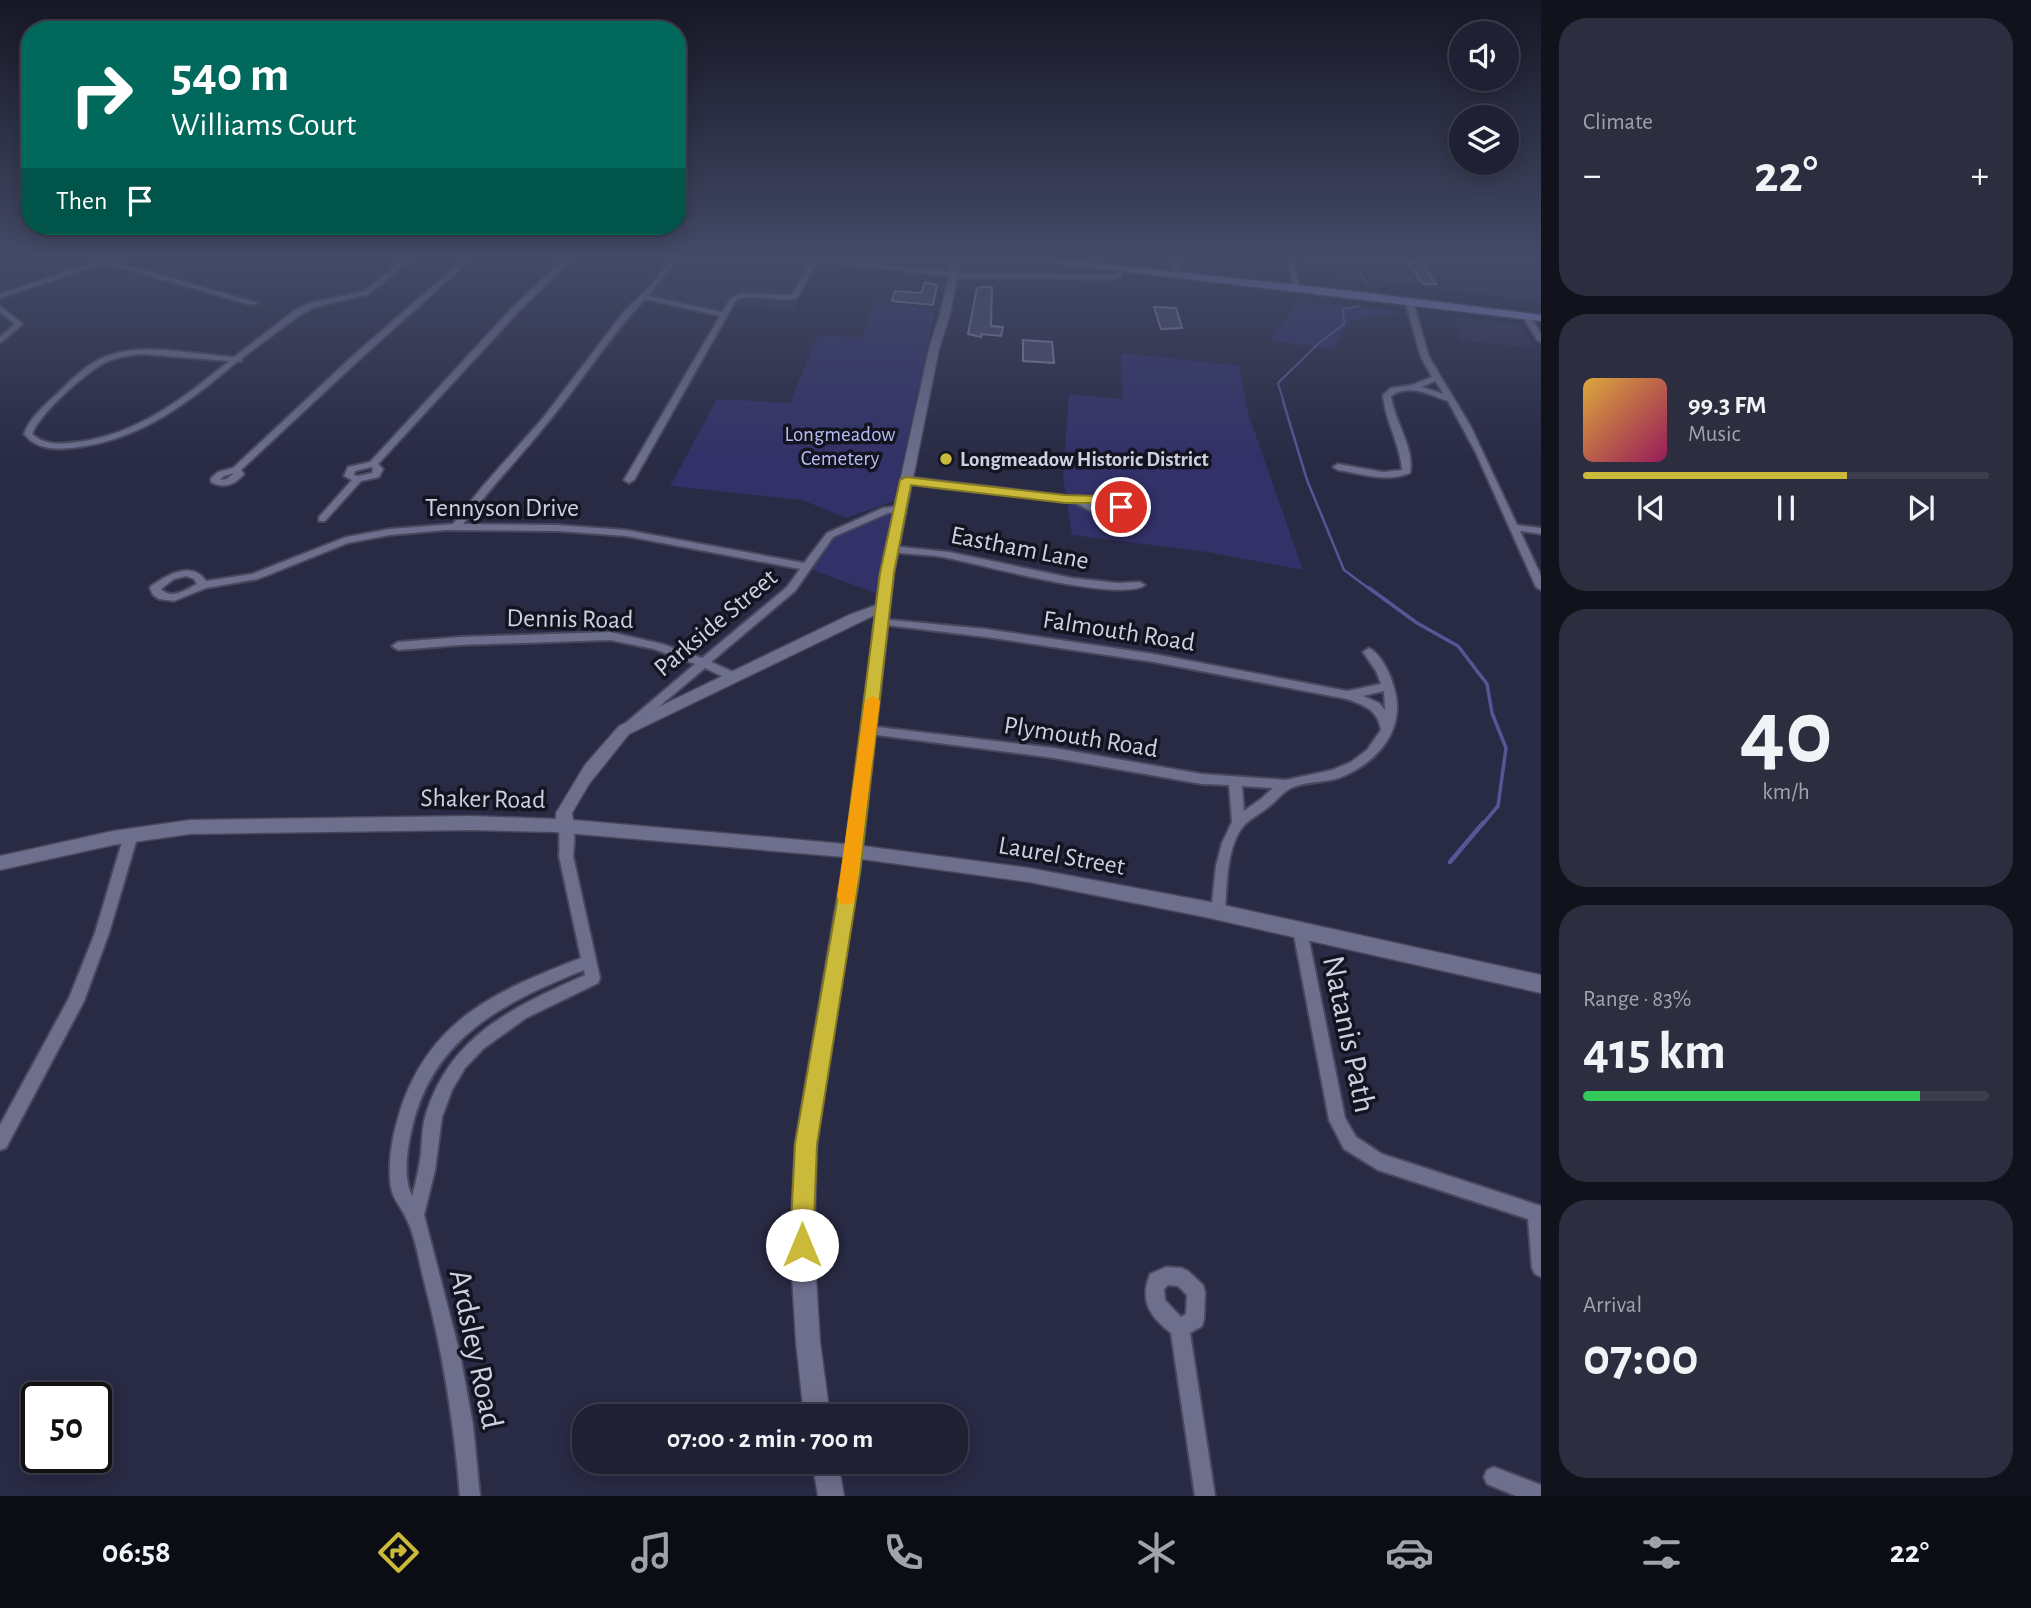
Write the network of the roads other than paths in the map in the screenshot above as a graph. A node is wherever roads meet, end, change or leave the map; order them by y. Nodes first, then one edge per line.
1 (19, 324) edge
2 (283, 324) edge
3 (395, 324) edge
4 (502, 324) edge
5 (619, 324) edge
6 (719, 324) edge
7 (941, 324) edge
8 (1416, 324) edge
9 (1531, 324) edge
10 (0, 341) edge
11 (1541, 341) edge
12 (239, 359) junction
13 (1437, 377) junction
14 (1414, 387) junction
15 (1452, 400) junction
16 (1338, 467) dead end
17 (236, 470) dead end
18 (629, 480) dead end
19 (906, 480) junction
20 (1073, 499) dead end
21 (900, 509) junction
22 (322, 519) dead end
23 (457, 526) junction
24 (1516, 528) junction
25 (1541, 531) edge
26 (892, 549) junction
27 (807, 567) junction
28 (203, 585) dead end
29 (1140, 585) dead end
30 (1541, 587) edge
31 (882, 614) junction
32 (398, 646) dead end
33 (1369, 652) dead end
34 (704, 662) junction
35 (734, 677) junction
36 (1388, 686) junction
37 (1347, 695) junction
38 (624, 730) junction
39 (869, 730) junction
40 (1387, 733) junction
41 (1235, 782) junction
42 (1285, 784) junction
43 (1239, 822) junction
44 (566, 826) junction
45 (131, 835) junction
46 (854, 851) junction
47 (0, 863) edge
48 (1218, 912) junction
49 (1300, 930) junction
50 (590, 961) junction
51 (1541, 984) edge
52 (0, 1142) edge
53 (1353, 1146) joint
54 (1539, 1214) edge
55 (415, 1215) junction
56 (1541, 1268) edge
57 (1180, 1328) dead end
58 (816, 1404) edge
59 (827, 1474) edge
60 (1494, 1476) dead end
61 (1541, 1495) edge
62 (470, 1496) edge
63 (831, 1496) edge
64 (1205, 1496) edge

1 - 10 street
2 - 12 street
3 - 17 street
4 - 22 street
5 - 23 street
6 - 18 street
7 - 19 main road
8 - 13 street
9 - 11 street
12 - 12 street
13 - 14 street
13 - 15 street
14 - 15 street
14 - 16 street
15 - 24 street
19 - 20 street
19 - 21 main road
21 - 26 main road
21 - 27 street, Parkside Street
23 - 27 street, Tennyson Drive
23 - 28 street, Tennyson Drive
24 - 25 street
24 - 30 street
26 - 29 street, Eastham Lane
26 - 31 main road
27 - 34 street, Parkside Street
31 - 35 main road, Shaker Road
31 - 37 street, Falmouth Road
31 - 39 main road
32 - 34 street, Dennis Road
33 - 36 street
34 - 35 street, Dennis Road
34 - 38 street, Parkside Street
35 - 38 main road, Shaker Road
36 - 37 street, Falmouth Road
36 - 40 street
37 - 40 street, Falmouth Road
38 - 44 main road, Shaker Road
39 - 41 street, Plymouth Road
39 - 46 main road
40 - 42 street, Plymouth Road
41 - 42 street, Plymouth Road
41 - 43 street
42 - 43 street
43 - 48 street
44 - 45 main road, Shaker Road
44 - 46 main road, Laurel Street
44 - 50 street
45 - 47 main road, Shaker Road
45 - 52 street
46 - 48 main road, Laurel Street
46 - 58 main road
48 - 49 main road, Laurel Street
49 - 51 main road, Laurel Street
49 - 53 street, Natanis Path
50 - 55 street
50 - 55 street, Ardsley Road
53 - 54 street
54 - 56 street
55 - 62 street, Ardsley Road
57 - 64 street
59 - 63 main road
60 - 61 street

